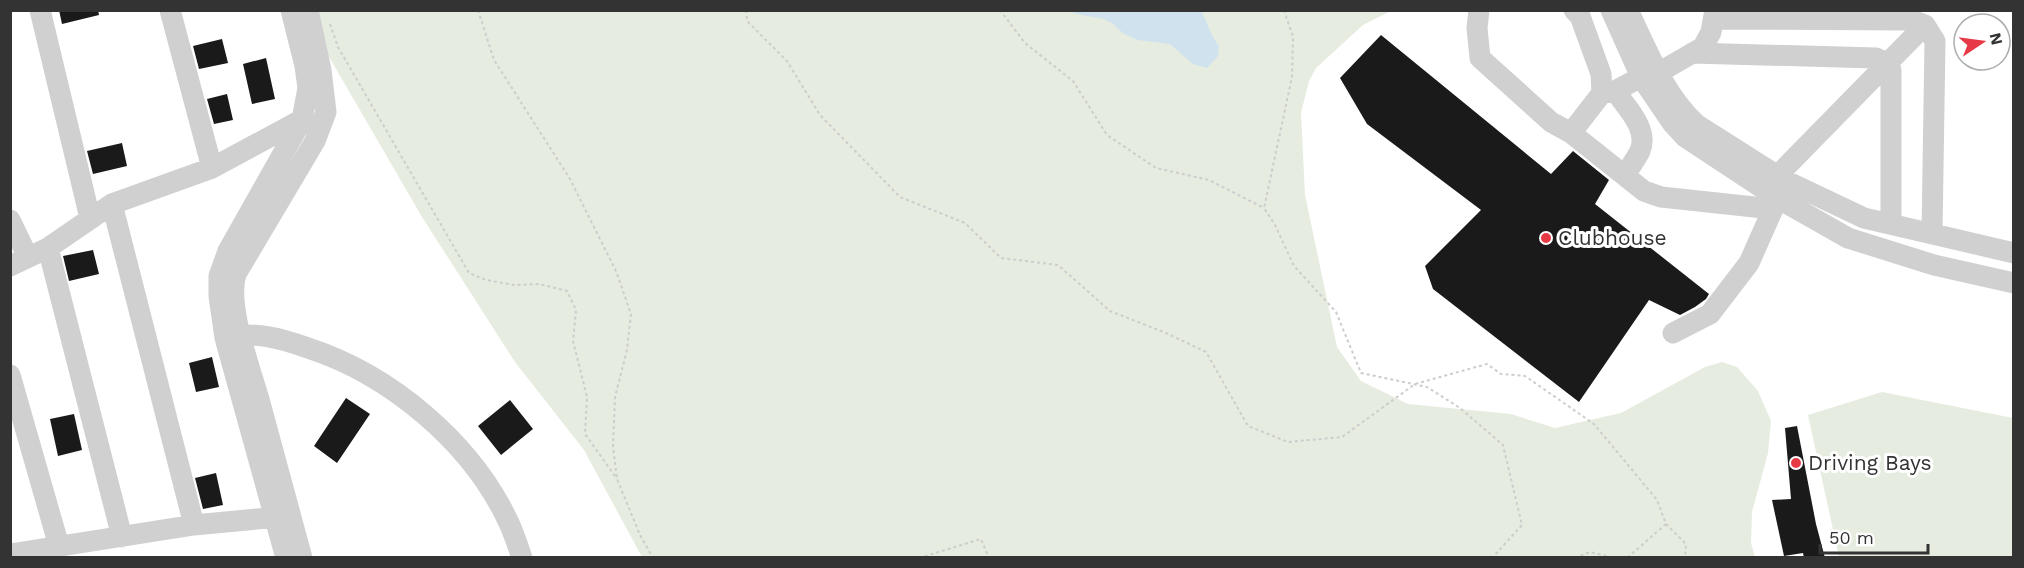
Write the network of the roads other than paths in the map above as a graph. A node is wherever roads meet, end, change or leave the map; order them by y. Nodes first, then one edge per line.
1 (40, 10) edge
2 (170, 10) edge
3 (291, 10) edge
4 (308, 10) edge
5 (1479, 10) edge
6 (1574, 10) edge
7 (1611, 10) edge
8 (1628, 10) edge
9 (1715, 15) edge
10 (1925, 26) junction
11 (1692, 53) junction
12 (1886, 63) junction
13 (1649, 76) junction
14 (1609, 92) junction
15 (326, 112) junction
16 (302, 120) junction
17 (1571, 133) junction
18 (212, 168) junction
19 (1625, 176) junction
20 (1778, 191) junction
21 (112, 204) junction
22 (90, 218) junction
23 (10, 220) edge
24 (1891, 224) junction
25 (1932, 234) junction
26 (48, 248) junction
27 (2013, 253) edge
28 (19, 262) edge
29 (2013, 283) edge
30 (1672, 333) dead end
31 (233, 336) junction
32 (10, 375) edge
33 (284, 517) junction
34 (194, 525) junction
35 (122, 537) junction
36 (59, 546) junction
37 (10, 554) edge
38 (286, 558) edge
39 (302, 558) edge
40 (522, 558) edge

1 - 22 street
2 - 18 street
3 - 16 street
4 - 15 street
5 - 17 street
6 - 14 street
7 - 13 street
8 - 13 street
9 - 10 street
9 - 11 street
10 - 12 street
10 - 25 street
11 - 12 street
11 - 13 street
12 - 20 street
12 - 24 street
13 - 14 street
13 - 20 street
14 - 17 street
14 - 19 street
15 - 16 street
15 - 31 street
16 - 18 street
16 - 31 street
17 - 19 street
18 - 21 street
19 - 20 street
20 - 24 street
20 - 29 street
20 - 30 street
21 - 22 street
21 - 34 street
22 - 26 street
23 - 28 street
24 - 25 street
25 - 27 street
26 - 28 street
26 - 35 street
31 - 33 street
31 - 40 street
32 - 36 street
33 - 34 street
33 - 38 street
33 - 39 street
34 - 35 street
35 - 36 street
36 - 37 street

